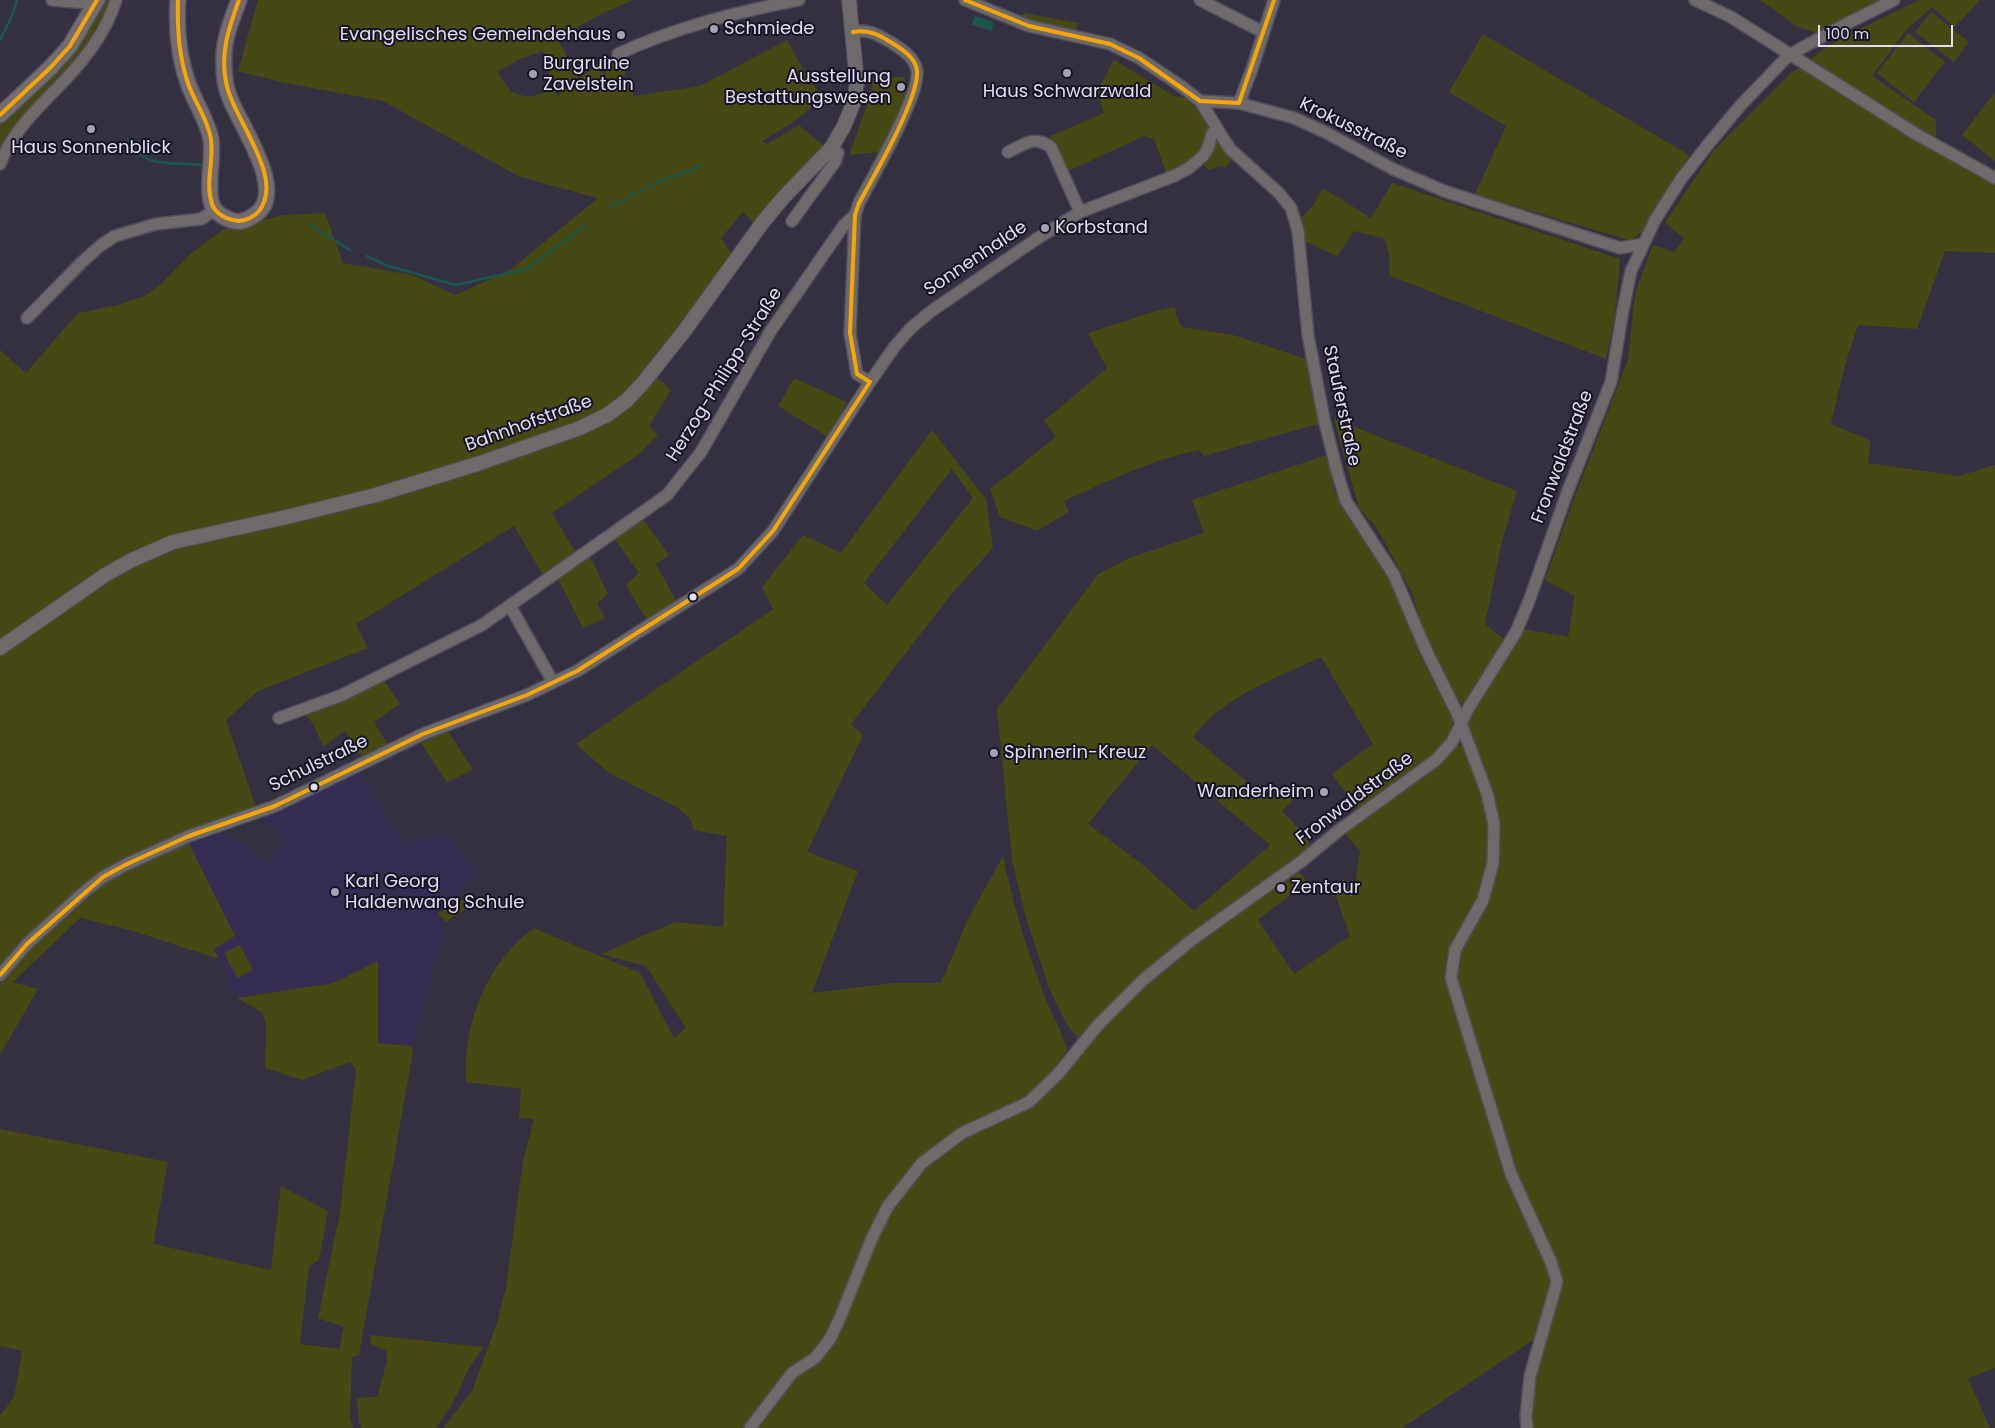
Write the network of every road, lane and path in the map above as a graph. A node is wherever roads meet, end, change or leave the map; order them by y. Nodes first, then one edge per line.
1 (52, 0) edge
2 (116, 0) edge
3 (178, 0) edge
4 (239, 0) edge
5 (799, 0) edge
6 (849, 0) edge
7 (965, 0) edge
8 (1200, 0) edge
9 (1274, 0) edge
10 (1695, 0) edge
11 (1894, 0) edge
12 (65, 1) edge
13 (96, 3) edge
14 (853, 32) junction
15 (1263, 32) junction
16 (618, 54) dead end
17 (1789, 54) junction
18 (1200, 101) junction
19 (1239, 103) junction
20 (0, 115) edge
21 (1216, 128) junction
22 (832, 146) junction
23 (1008, 152) dead end
24 (0, 164) edge
25 (1995, 178) edge
26 (215, 210) junction
27 (1080, 212) junction
28 (855, 215) junction
29 (792, 221) dead end
30 (1643, 244) junction
31 (1620, 248) junction
32 (1631, 271) junction
33 (27, 318) dead end
34 (870, 382) junction
35 (510, 606) junction
36 (0, 648) edge
37 (553, 682) junction
38 (279, 718) dead end
39 (1461, 724) junction
40 (0, 975) edge
41 (750, 1428) edge
42 (1527, 1428) edge

1 - 12 street
2 - 24 street
3 - 26 main road
4 - 26 main road
5 - 16 street
6 - 14 street, Bahnhofstraße
7 - 18 street
8 - 15 street
9 - 15 street
10 - 17 street
11 - 17 street, Fronwaldstraße
12 - 13 street
13 - 20 main road
14 - 22 street, Bahnhofstraße
14 - 28 street
15 - 19 street
17 - 25 street
17 - 30 street, Fronwaldstraße
18 - 19 street, Krokusstraße
18 - 21 street, Stauferstraße
19 - 31 street, Krokusstraße
21 - 27 street, Sonnenhalde
21 - 39 street, Stauferstraße
22 - 29 street
22 - 36 street, Bahnhofstraße
23 - 27 street
26 - 33 street
27 - 34 street, Sonnenhalde
28 - 34 street
28 - 35 street, Herzog-Philipp-Straße
30 - 31 street, Krokusstraße
30 - 32 street, Fronwaldstraße
31 - 32 street
32 - 39 street, Fronwaldstraße
34 - 37 street, Schulstraße
35 - 37 street
35 - 38 street, Herzog-Philipp-Straße
37 - 40 street, Schulstraße
39 - 41 street, Fronwaldstraße
39 - 42 street, Stauferstraße

